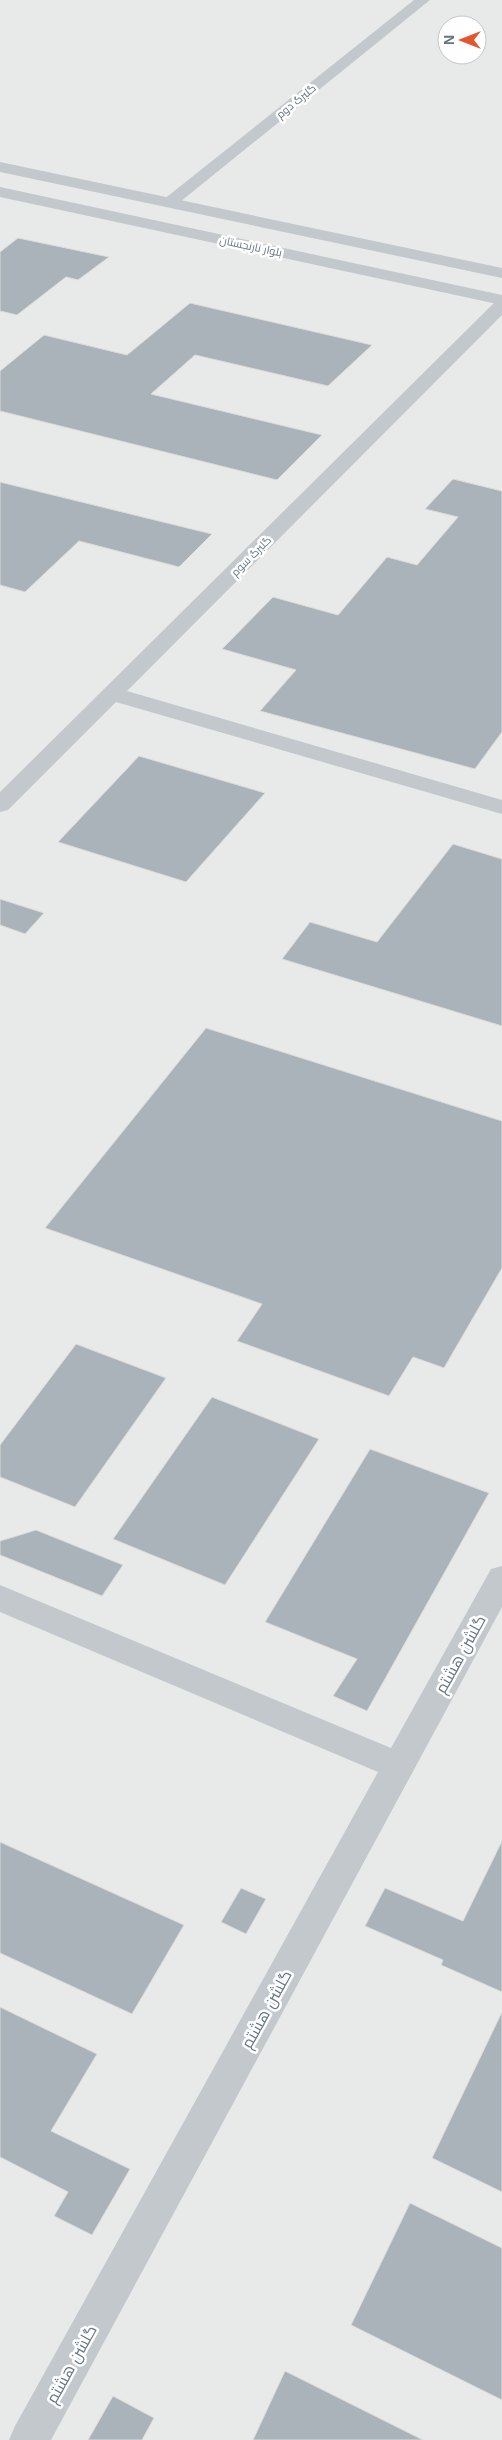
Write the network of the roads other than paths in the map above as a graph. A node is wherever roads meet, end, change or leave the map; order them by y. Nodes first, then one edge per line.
1 (423, 0) edge
2 (0, 167) edge
3 (0, 192) edge
4 (169, 203) junction
5 (502, 272) edge
6 (502, 300) edge
7 (502, 305) edge
8 (113, 694) junction
9 (0, 805) edge
10 (502, 807) edge
11 (502, 1578) edge
12 (0, 1598) edge
13 (399, 1766) junction
14 (30, 2440) edge

1 - 4 street, گلبرگ دوم
2 - 4 street, بلوار نارنجستان
3 - 6 street, بلوار نارنجستان
4 - 5 street, بلوار نارنجستان
7 - 8 street, گلبرگ سوم
8 - 9 street, گلبرگ سوم
8 - 10 street
11 - 13 street, گلشن هشتم
12 - 13 street
13 - 14 street, گلشن هشتم

